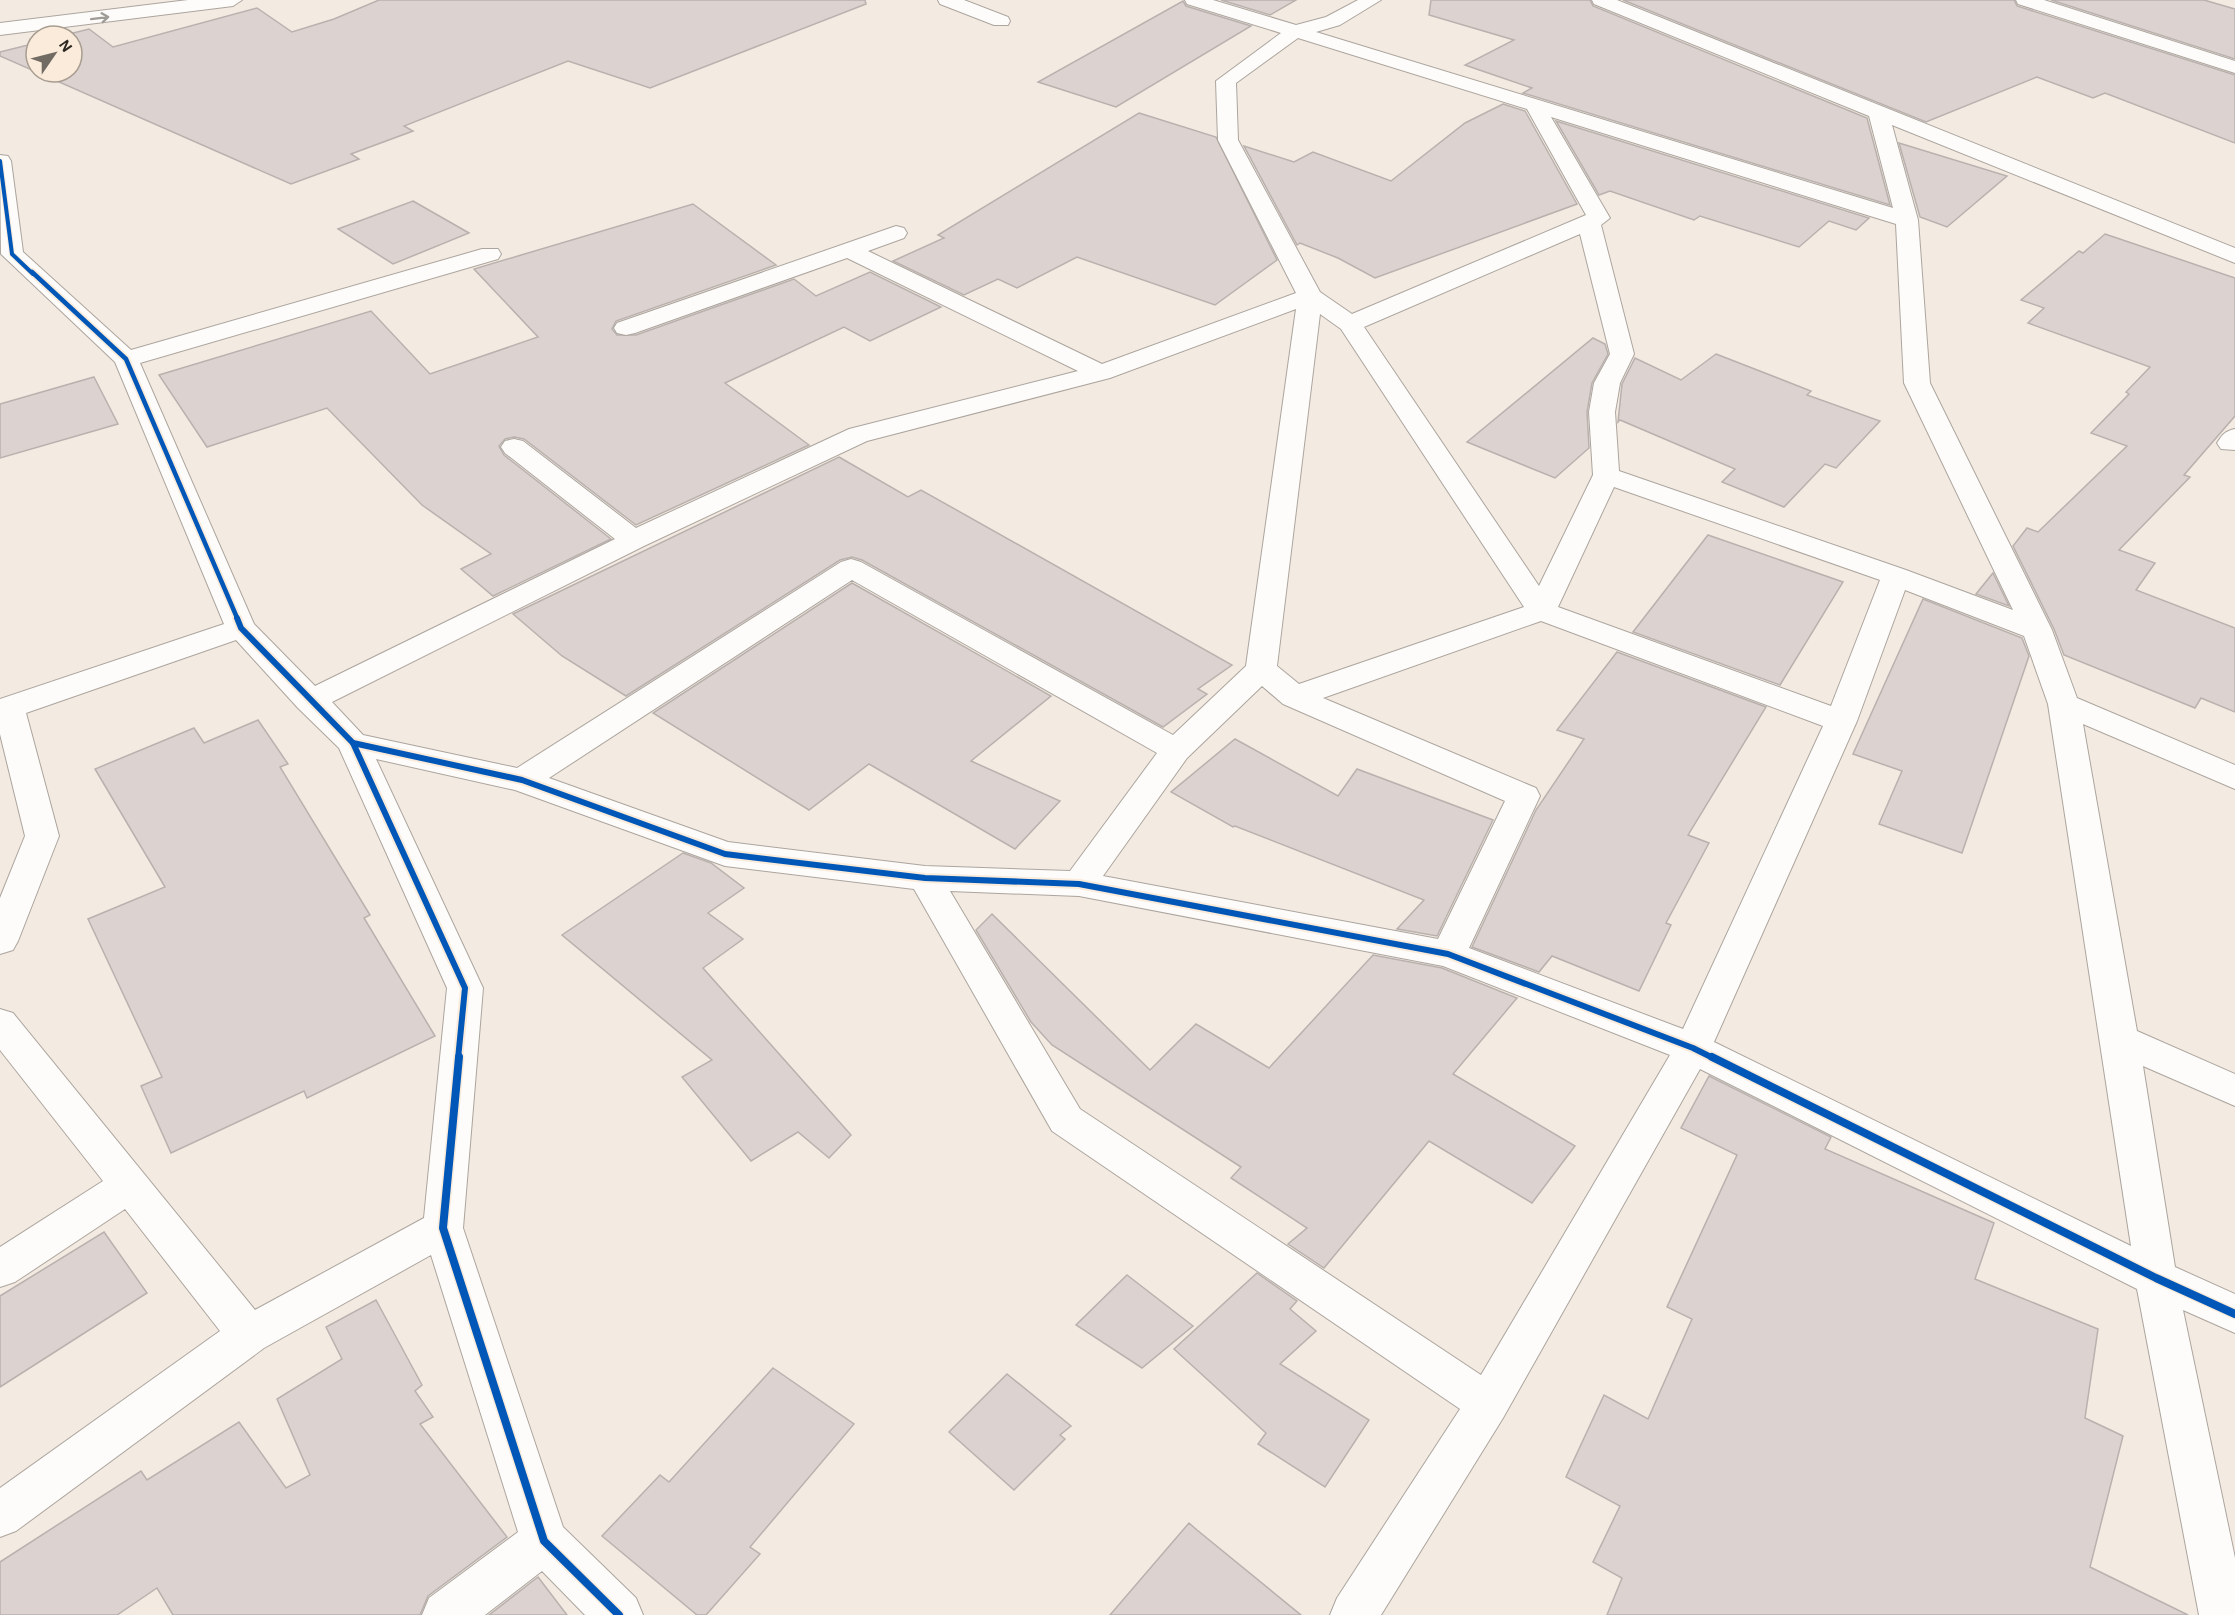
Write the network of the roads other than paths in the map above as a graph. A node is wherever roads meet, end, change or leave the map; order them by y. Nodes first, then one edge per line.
1 (118, 0) edge
2 (233, 0) edge
3 (947, 0) edge
4 (1194, 0) edge
5 (1372, 0) edge
6 (1601, 0) edge
7 (2025, 0) edge
8 (0, 15) edge
9 (1001, 21) dead end
10 (0, 29) edge
11 (1294, 32) junction
12 (2235, 67) edge
13 (1535, 106) junction
14 (1878, 110) junction
15 (0, 161) edge
16 (1907, 220) junction
17 (1589, 224) junction
18 (897, 233) dead end
19 (850, 251) junction
20 (490, 254) dead end
21 (2235, 256) edge
22 (6, 259) edge
23 (1310, 296) junction
24 (1350, 324) junction
25 (626, 328) dead end
26 (126, 359) junction
27 (1101, 372) junction
28 (514, 447) dead end
29 (1606, 474) junction
30 (634, 540) junction
31 (1896, 576) junction
32 (1540, 611) junction
33 (241, 628) junction
34 (2037, 630) junction
35 (1261, 669) junction
36 (1294, 697) junction
37 (309, 701) junction
38 (2064, 704) junction
39 (4, 709) edge
40 (1841, 721) junction
41 (353, 743) junction
42 (1176, 750) junction
43 (2235, 778) edge
44 (522, 780) junction
45 (925, 878) junction
46 (1079, 884) junction
47 (0, 940) edge
48 (1448, 954) junction
49 (0, 1023) edge
50 (2120, 1040) junction
51 (1693, 1048) junction
52 (2235, 1091) edge
53 (129, 1185) junction
54 (443, 1228) junction
55 (0, 1269) edge
56 (2156, 1278) junction
57 (2235, 1314) edge
58 (249, 1335) junction
59 (1488, 1404) junction
60 (0, 1515) edge
61 (544, 1540) junction
62 (446, 1615) edge
63 (620, 1615) edge
64 (1354, 1615) edge
65 (2223, 1615) edge

1 - 8 street
10 -> 2 street
3 - 9 street
4 - 11 street
5 - 11 street
6 - 14 street
7 - 12 street
11 - 13 street
11 - 23 street
13 - 16 street
13 - 17 street
14 - 16 street
14 - 21 street
15 - 22 street
16 - 34 street
17 - 24 street
17 - 29 street
18 - 19 street
19 - 25 street
19 - 27 street
20 - 26 street
22 - 26 street
23 - 24 street
23 - 27 street
23 - 35 street
24 - 32 street
26 - 33 street
27 - 30 street
28 - 30 street
29 - 31 street
29 - 32 street
30 - 37 street
31 - 34 street
31 - 40 street
32 - 36 street
32 - 40 street
33 - 37 street
33 - 39 street
34 - 38 street
35 - 36 street
35 - 42 street
36 - 48 street
37 - 41 street
38 - 43 street
38 - 50 street
39 - 47 street
40 - 51 street
41 - 44 street
41 - 54 street
42 - 44 street
42 - 46 street
44 - 45 street
45 - 46 street
45 - 59 street
46 - 48 street
48 - 51 street
49 - 53 street
50 - 52 street
50 - 56 street
51 - 56 street
51 - 59 street
53 - 55 street
53 - 58 street
54 - 58 street
54 - 61 street
56 - 57 street
56 - 65 street
58 - 60 street
59 - 64 street
61 - 62 street
61 - 63 street

